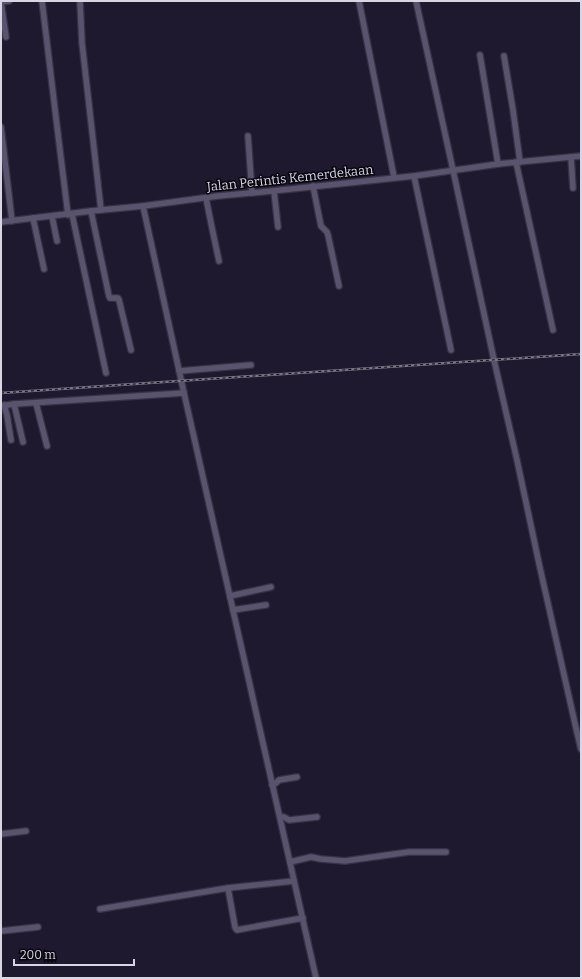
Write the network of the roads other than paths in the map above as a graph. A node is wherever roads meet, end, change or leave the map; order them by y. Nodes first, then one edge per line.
1 (9, 1) edge
2 (42, 1) edge
3 (80, 1) edge
4 (359, 1) edge
5 (416, 1) edge
6 (1, 2) edge
7 (6, 37) dead end
8 (480, 55) dead end
9 (504, 56) dead end
10 (1, 127) edge
11 (248, 136) dead end
12 (581, 156) edge
13 (571, 157) junction
14 (518, 162) junction
15 (498, 164) junction
16 (453, 170) junction
17 (414, 176) junction
18 (394, 177) junction
19 (313, 186) junction
20 (573, 188) dead end
21 (274, 191) junction
22 (252, 193) junction
23 (206, 198) junction
24 (143, 206) junction
25 (100, 210) junction
26 (91, 211) junction
27 (70, 214) junction
28 (52, 216) junction
29 (33, 218) junction
30 (12, 221) junction
31 (1, 222) edge
32 (278, 227) dead end
33 (57, 242) dead end
34 (219, 260) dead end
35 (44, 269) dead end
36 (339, 286) dead end
37 (553, 330) dead end
38 (131, 350) dead end
39 (451, 350) dead end
40 (251, 365) dead end
41 (179, 371) junction
42 (106, 373) dead end
43 (184, 393) junction
44 (36, 403) junction
45 (14, 404) junction
46 (2, 405) edge
47 (11, 440) dead end
48 (23, 442) dead end
49 (47, 446) dead end
50 (271, 587) dead end
51 (230, 596) junction
52 (266, 605) dead end
53 (233, 610) junction
54 (581, 749) edge
55 (297, 777) dead end
56 (272, 785) junction
57 (280, 817) junction
58 (317, 818) dead end
59 (26, 830) dead end
60 (1, 834) edge
61 (446, 852) dead end
62 (290, 862) junction
63 (294, 880) junction
64 (228, 888) junction
65 (100, 909) dead end
66 (303, 918) junction
67 (38, 927) dead end
68 (1, 931) edge
69 (316, 978) edge

1 - 6 street
2 - 27 street
3 - 25 street
4 - 18 street
5 - 16 street
6 - 7 street
8 - 15 street
9 - 14 street
10 - 30 street
11 - 22 street
12 - 13 street, Jalan Perintis Kemerdekaan
13 - 14 street, Jalan Perintis Kemerdekaan
13 - 20 street
14 - 15 street, Jalan Perintis Kemerdekaan
14 - 37 street
15 - 16 street, Jalan Perintis Kemerdekaan
16 - 17 street, Jalan Perintis Kemerdekaan
16 - 54 street
17 - 18 street, Jalan Perintis Kemerdekaan
17 - 39 street
18 - 19 street, Jalan Perintis Kemerdekaan
19 - 21 street, Jalan Perintis Kemerdekaan
19 - 36 street
21 - 22 street, Jalan Perintis Kemerdekaan
21 - 32 street
22 - 23 street, Jalan Perintis Kemerdekaan
23 - 24 street, Jalan Perintis Kemerdekaan
23 - 34 street
24 - 25 street, Jalan Perintis Kemerdekaan
24 - 41 street
25 - 26 street, Jalan Perintis Kemerdekaan
26 - 27 street, Jalan Perintis Kemerdekaan
26 - 38 street
27 - 28 street, Jalan Perintis Kemerdekaan
27 - 42 street
28 - 29 street, Jalan Perintis Kemerdekaan
28 - 33 street
29 - 30 street, Jalan Perintis Kemerdekaan
29 - 35 street
30 - 31 street, Jalan Perintis Kemerdekaan
40 - 41 street
41 - 43 street
43 - 44 street
43 - 51 street
44 - 45 street
44 - 49 street
45 - 46 street
45 - 48 street
46 - 47 street
50 - 51 street
51 - 53 street
52 - 53 street
53 - 56 street
55 - 56 street
56 - 57 street
57 - 58 street
57 - 62 street
59 - 60 street
61 - 62 street
62 - 63 street
63 - 64 street
63 - 66 street
64 - 65 street
64 - 66 street
66 - 69 street
67 - 68 street

